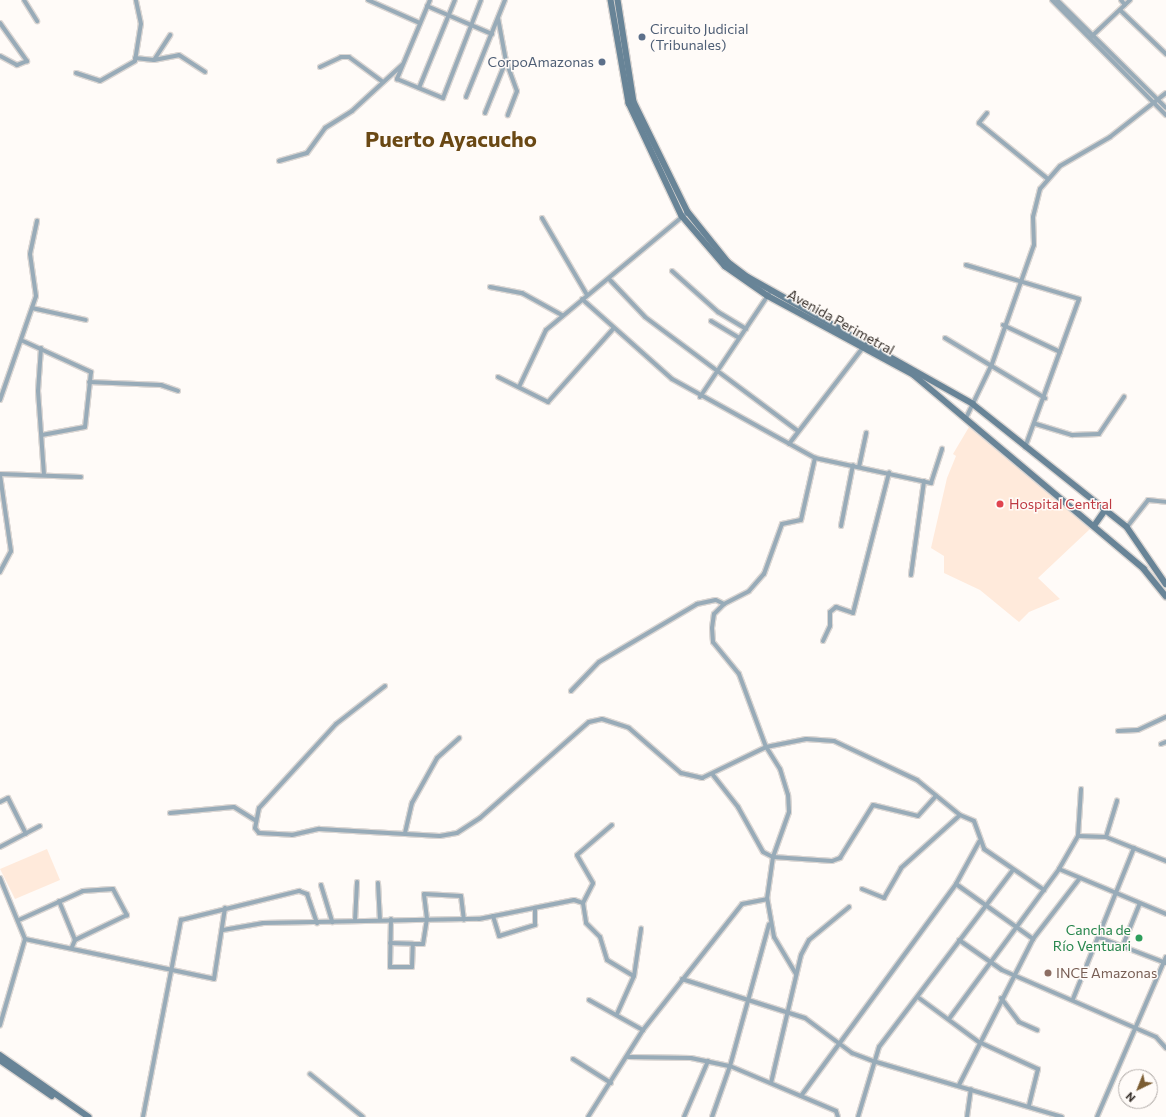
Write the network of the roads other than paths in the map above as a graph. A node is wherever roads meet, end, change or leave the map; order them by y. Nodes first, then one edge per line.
1 (24, 0) edge
2 (136, 0) edge
3 (368, 0) edge
4 (430, 0) edge
5 (455, 0) edge
6 (481, 0) edge
7 (505, 0) edge
8 (611, 0) edge
9 (618, 0) edge
10 (1052, 0) edge
11 (1057, 0) edge
12 (1121, 0) edge
13 (1130, 0) edge
14 (1125, 5) junction
15 (427, 6) junction
16 (1120, 10) junction
17 (449, 16) junction
18 (498, 18) junction
19 (38, 21) dead end
20 (0, 23) edge
21 (420, 23) junction
22 (471, 25) junction
23 (492, 34) junction
24 (170, 35) dead end
25 (1091, 37) junction
26 (1166, 54) edge
27 (0, 56) edge
28 (135, 58) junction
29 (154, 60) junction
30 (506, 61) junction
31 (403, 64) junction
32 (320, 67) dead end
33 (205, 72) dead end
34 (76, 73) dead end
35 (383, 82) junction
36 (419, 88) junction
37 (1166, 93) edge
38 (466, 97) dead end
39 (1157, 103) junction
40 (1166, 108) edge
41 (485, 113) dead end
42 (987, 113) dead end
43 (508, 115) dead end
44 (1166, 115) edge
45 (279, 161) dead end
46 (1048, 179) junction
47 (685, 214) junction
48 (542, 218) dead end
49 (37, 221) dead end
50 (966, 265) dead end
51 (672, 271) dead end
52 (609, 279) junction
53 (1020, 280) junction
54 (490, 287) dead end
55 (770, 293) junction
56 (587, 295) junction
57 (582, 299) junction
58 (32, 308) junction
59 (562, 315) junction
60 (86, 320) dead end
61 (711, 321) dead end
62 (1003, 325) junction
63 (746, 329) junction
64 (613, 330) junction
65 (739, 338) junction
66 (945, 338) dead end
67 (23, 341) junction
68 (864, 346) junction
69 (41, 348) junction
70 (1060, 352) junction
71 (992, 364) junction
72 (717, 371) junction
73 (498, 377) dead end
74 (89, 382) junction
75 (519, 387) junction
76 (0, 390) edge
77 (178, 391) dead end
78 (4, 393) junction
79 (700, 397) junction
80 (1124, 397) dead end
81 (1045, 398) junction
82 (0, 400) edge
83 (973, 404) junction
84 (966, 418) junction
85 (1036, 424) junction
86 (798, 431) junction
87 (866, 433) dead end
88 (42, 436) junction
89 (789, 444) junction
90 (1026, 447) junction
91 (942, 449) dead end
92 (815, 458) junction
93 (853, 466) junction
94 (859, 467) junction
95 (889, 473) junction
96 (0, 474) edge
97 (44, 475) junction
98 (81, 477) dead end
99 (924, 481) junction
100 (1166, 502) edge
101 (1106, 509) junction
102 (841, 526) dead end
103 (1094, 526) junction
104 (1127, 527) junction
105 (0, 572) edge
106 (910, 575) dead end
107 (1166, 584) edge
108 (1166, 596) edge
109 (724, 604) junction
110 (823, 641) dead end
111 (385, 686) dead end
112 (571, 691) dead end
113 (1166, 717) edge
114 (1118, 731) dead end
115 (459, 738) dead end
116 (1166, 742) edge
117 (1161, 744) dead end
118 (766, 747) junction
119 (712, 775) junction
120 (1081, 789) dead end
121 (936, 796) junction
122 (1117, 801) dead end
123 (0, 802) edge
124 (170, 813) dead end
125 (960, 815) junction
126 (256, 821) junction
127 (612, 825) dead end
128 (40, 826) dead end
129 (405, 833) junction
130 (26, 834) junction
131 (1078, 836) junction
132 (1106, 837) junction
133 (979, 842) junction
134 (0, 846) edge
135 (1134, 848) junction
136 (773, 856) junction
137 (1166, 861) edge
138 (1059, 869) junction
139 (1014, 870) junction
140 (0, 878) edge
141 (1080, 878) junction
142 (356, 882) dead end
143 (378, 883) dead end
144 (956, 884) junction
145 (321, 885) dead end
146 (862, 889) dead end
147 (1044, 890) junction
148 (1117, 894) junction
149 (767, 899) junction
150 (59, 901) junction
151 (583, 903) junction
152 (1140, 903) junction
153 (987, 905) junction
154 (849, 907) dead end
155 (225, 908) junction
156 (535, 910) junction
157 (1166, 914) edge
158 (494, 916) junction
159 (380, 919) junction
160 (391, 919) junction
161 (427, 919) junction
162 (19, 920) junction
163 (464, 920) junction
164 (356, 921) junction
165 (332, 922) junction
166 (770, 922) junction
167 (317, 923) junction
168 (1015, 925) junction
169 (641, 929) dead end
170 (223, 930) junction
171 (1098, 937) junction
172 (25, 939) junction
173 (1033, 939) junction
174 (75, 940) junction
175 (959, 940) junction
176 (390, 943) junction
177 (413, 944) junction
178 (1123, 945) junction
179 (72, 947) junction
180 (1166, 957) edge
181 (989, 962) junction
182 (1165, 963) edge
183 (172, 970) junction
184 (796, 974) junction
185 (634, 976) junction
186 (1016, 976) junction
187 (682, 979) junction
188 (919, 998) junction
189 (1001, 998) junction
190 (1073, 999) junction
191 (589, 1000) dead end
192 (749, 1001) junction
193 (790, 1012) junction
194 (617, 1014) junction
195 (949, 1019) junction
196 (0, 1025) edge
197 (1135, 1027) junction
198 (643, 1030) junction
199 (1036, 1030) dead end
200 (979, 1042) junction
201 (840, 1044) junction
202 (1166, 1048) edge
203 (0, 1055) edge
204 (628, 1057) junction
205 (573, 1059) dead end
206 (0, 1060) edge
207 (708, 1061) junction
208 (873, 1061) junction
209 (730, 1066) junction
210 (310, 1074) dead end
211 (611, 1083) junction
212 (771, 1083) junction
213 (959, 1085) junction
214 (971, 1089) junction
215 (801, 1096) junction
216 (1029, 1105) junction
217 (83, 1117) edge
218 (89, 1117) edge
219 (143, 1117) edge
220 (363, 1117) edge
221 (588, 1117) edge
222 (684, 1117) edge
223 (712, 1117) edge
224 (838, 1117) edge
225 (858, 1117) edge
226 (967, 1117) edge
227 (1060, 1117) edge
228 (1097, 1117) edge

1 - 19 street
2 - 28 street
3 - 21 street
4 - 15 street
5 - 17 street
6 - 22 street
7 - 18 street
8 - 47 main road, Avenida Perimetral
9 - 47 main road, Avenida Perimetral
10 - 25 street
11 - 25 street
12 - 14 street
13 - 14 street
14 - 16 street
15 - 17 street
15 - 21 street
16 - 25 street
16 - 26 street
17 - 22 street
17 - 36 street
18 - 23 street
18 - 30 street
20 - 27 street
21 - 31 street
22 - 23 street
22 - 36 street
23 - 38 street
24 - 29 street
25 - 39 street
28 - 29 street
28 - 34 street
29 - 33 street
30 - 41 street
30 - 43 street
31 - 35 street
31 - 36 street
32 - 35 street
35 - 45 street
37 - 39 street
39 - 40 street
39 - 44 street
39 - 46 street
42 - 46 street
46 - 53 street
47 - 52 street
47 - 55 main road, Avenida Perimetral
48 - 56 street
49 - 58 street
50 - 53 street
51 - 63 street
52 - 56 street
52 - 72 street
53 - 62 street
53 - 70 street
54 - 59 street
55 - 63 street
55 - 68 main road, Avenida Perimetral
56 - 57 street
57 - 59 street
57 - 64 street
58 - 60 street
58 - 67 street
59 - 75 street
61 - 65 street
62 - 70 street
62 - 71 street
63 - 65 street
64 - 75 street
64 - 79 street
65 - 72 street
66 - 71 street
67 - 69 street
67 - 78 street
68 - 83 main road, Avenida Perimetral
68 - 84 main road, Avenida Perimetral
68 - 86 street
69 - 74 street
69 - 88 street
70 - 81 street
71 - 81 street
71 - 83 street
72 - 79 street
72 - 86 street
73 - 75 street
74 - 77 street
74 - 88 street
76 - 78 street
78 - 82 street
79 - 89 street
80 - 85 street
81 - 85 street
83 - 84 street
83 - 90 main road, Avenida Perimetral
84 - 103 main road, Avenida Perimetral
85 - 90 street
86 - 89 street
87 - 94 street
88 - 97 street
89 - 92 street
90 - 101 main road, Avenida Perimetral
91 - 99 street
92 - 93 street
92 - 109 street
93 - 94 street
93 - 102 street
94 - 95 street
95 - 99 street
95 - 110 street
96 - 97 street
96 - 105 street
97 - 98 street
99 - 106 street
100 - 104 street
101 - 103 main road
101 - 104 main road, Avenida Perimetral
103 - 108 main road, Avenida Perimetral
104 - 107 main road, Avenida Perimetral
109 - 112 street
109 - 118 street
111 - 126 street
113 - 114 street
115 - 129 street
116 - 117 street
118 - 119 street
118 - 121 street
118 - 136 street
119 - 129 street
119 - 136 street
120 - 131 street
121 - 125 street
121 - 136 street
122 - 132 street
123 - 130 street
124 - 126 street
125 - 133 street
125 - 146 street
126 - 129 street
127 - 151 street
128 - 130 street
130 - 134 street
131 - 132 street
131 - 138 street
132 - 135 street
133 - 139 street
133 - 144 street
135 - 137 street
135 - 148 street
136 - 149 street
138 - 141 street
138 - 147 street
139 - 147 street
139 - 153 street
140 - 162 street
141 - 148 street
141 - 173 street
142 - 164 street
143 - 159 street
144 - 153 street
144 - 201 street
145 - 165 street
147 - 168 street
148 - 152 street
148 - 171 street
149 - 166 street
149 - 187 street
150 - 162 street
150 - 174 street
150 - 174 street
151 - 156 street
151 - 185 street
152 - 157 street
152 - 178 street
153 - 168 street
153 - 175 street
154 - 184 street
155 - 167 street
155 - 170 street
155 - 183 street
156 - 158 street
156 - 158 street
158 - 163 street
159 - 160 street
159 - 164 street
160 - 161 street
160 - 176 street
161 - 163 street
161 - 163 street
161 - 177 street
162 - 172 street
164 - 165 street
165 - 167 street
166 - 184 street
166 - 192 street
167 - 170 street
168 - 173 street
168 - 181 street
169 - 185 street
170 - 183 street
171 - 178 street
171 - 190 street
172 - 179 street
172 - 196 street
173 - 186 street
174 - 179 street
175 - 181 street
175 - 188 street
176 - 177 street
176 - 177 street
178 - 182 street
179 - 183 street
180 - 182 street
181 - 186 street
181 - 195 street
182 - 197 street
183 - 219 street
184 - 193 street
185 - 194 street
186 - 189 street
186 - 190 street
187 - 192 street
187 - 198 street
188 - 195 street
188 - 208 street
189 - 199 street
189 - 200 street
190 - 197 street
191 - 194 street
192 - 193 street
192 - 209 street
193 - 201 street
193 - 212 street
194 - 198 street
195 - 200 street
197 - 202 street
197 - 228 street
198 - 204 street
200 - 213 street
200 - 216 street
201 - 208 street
201 - 215 street
203 - 218 main road
204 - 207 street
204 - 211 street
205 - 211 street
206 - 217 main road
207 - 209 street
207 - 222 street
208 - 213 street
208 - 225 street
209 - 212 street
209 - 223 street
210 - 220 street
211 - 221 street
212 - 215 street
213 - 214 street
214 - 216 street
214 - 226 street
215 - 224 street
216 - 227 street

